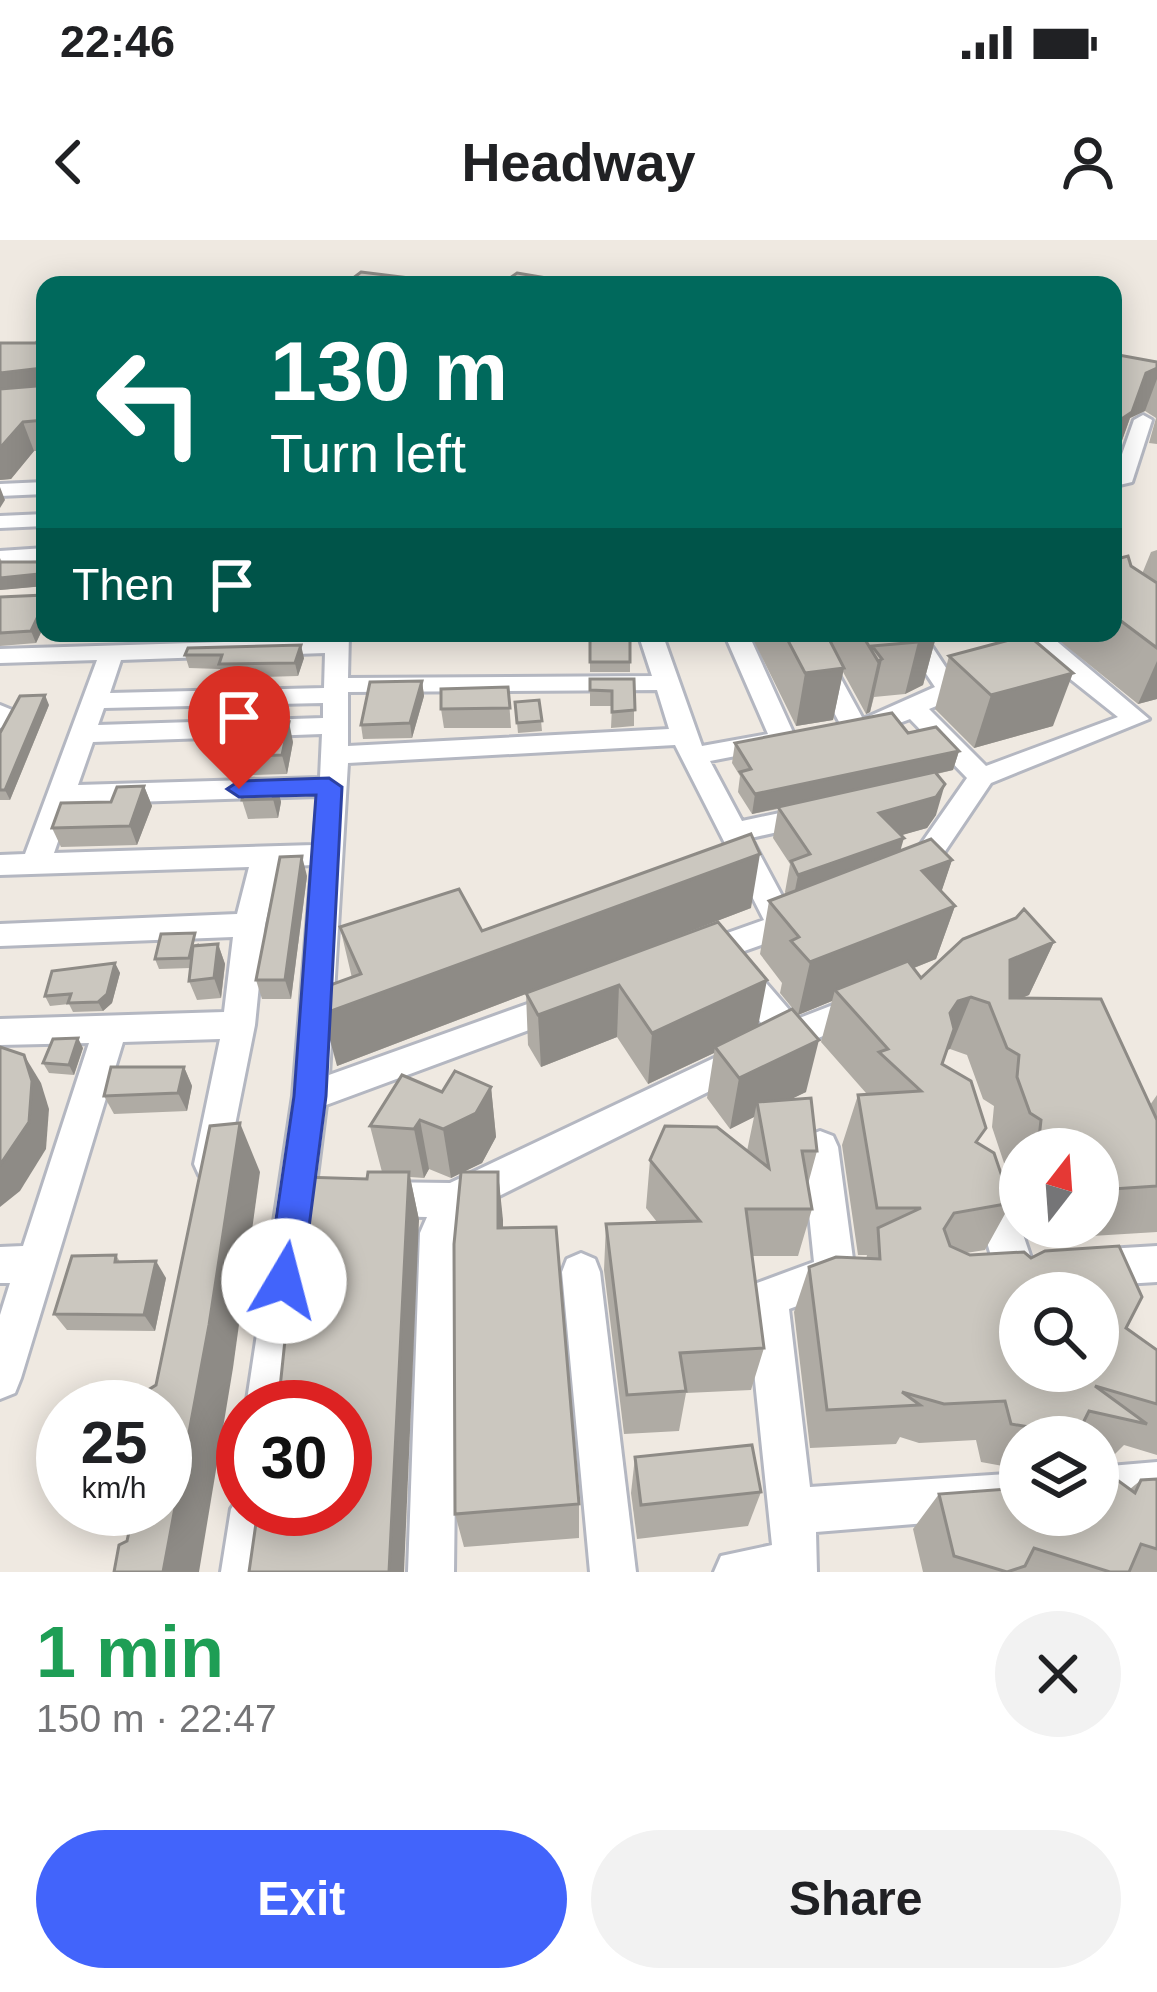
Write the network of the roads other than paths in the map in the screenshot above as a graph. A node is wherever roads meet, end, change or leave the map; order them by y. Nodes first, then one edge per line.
1 (1143, 420) edge
2 (1122, 482) dead end
3 (36, 488) edge
4 (0, 490) edge
5 (36, 520) edge
6 (0, 522) edge
7 (36, 555) edge
8 (0, 557) edge
9 (284, 642) edge
10 (336, 642) edge
11 (653, 642) edge
12 (740, 642) edge
13 (809, 642) edge
14 (916, 642) edge
15 (1043, 642) edge
16 (112, 652) junction
17 (0, 656) edge
18 (1064, 662) junction
19 (666, 683) junction
20 (946, 688) junction
21 (94, 701) junction
22 (911, 706) junction
23 (1147, 716) edge
24 (856, 729) junction
25 (334, 730) junction
26 (83, 734) junction
27 (783, 739) junction
28 (689, 746) junction
29 (982, 777) junction
30 (938, 787) edge
31 (59, 795) junction
32 (848, 807) edge
33 (735, 832) junction
34 (326, 855) junction
35 (266, 857) junction
36 (36, 864) junction
37 (0, 865) edge
38 (891, 886) edge
39 (826, 910) edge
40 (250, 925) junction
41 (782, 925) junction
42 (0, 935) edge
43 (717, 949) junction
44 (674, 964) edge
45 (897, 993) edge
46 (589, 995) edge
47 (239, 1025) junction
48 (111, 1027) junction
49 (0, 1032) edge
50 (791, 1036) junction
51 (310, 1096) junction
52 (820, 1147) edge
53 (980, 1159) edge
54 (206, 1197) edge
55 (296, 1197) junction
56 (453, 1200) junction
57 (1157, 1264) edge
58 (17, 1265) edge
59 (581, 1272) dead end
60 (1016, 1272) edge
61 (1032, 1272) edge
62 (999, 1274) edge
63 (969, 1276) edge
64 (0, 1378) edge
65 (271, 1380) edge
66 (1157, 1484) edge
67 (1119, 1487) edge
68 (999, 1496) edge
69 (791, 1511) junction
70 (249, 1536) edge
71 (799, 1568) edge
72 (244, 1572) edge
73 (431, 1572) edge
74 (613, 1572) edge
75 (737, 1572) edge

1 - 2 street
3 - 4 street
5 - 6 street
7 - 8 street
9 - 16 street
10 - 25 street
11 - 19 street
12 - 27 street
13 - 24 street
14 - 20 street
15 - 18 street
16 - 17 street
16 - 21 street
18 - 20 street
18 - 23 street
19 - 25 street
19 - 28 street
20 - 22 street
21 - 25 street
21 - 26 street
22 - 24 street
22 - 29 street
23 - 29 street
24 - 27 street
25 - 26 street
25 - 28 street
25 - 31 street
25 - 34 street
26 - 31 street
27 - 28 street
28 - 33 street
29 - 30 street
29 - 38 street
31 - 36 street
32 - 33 street
33 - 41 street
34 - 35 street
34 - 51 street
35 - 36 street
35 - 40 street
36 - 37 street
39 - 41 street
40 - 42 street
40 - 47 street
41 - 43 street
43 - 44 street
43 - 50 street
45 - 50 street
46 - 51 street
47 - 48 street
47 - 54 street
48 - 49 street
48 - 58 street
50 - 56 street
51 - 55 street
52 - 69 street
53 - 60 street
55 - 56 street
55 - 65 street
56 - 73 street
57 - 61 street
58 - 64 street
59 - 74 street
62 - 63 street
66 - 67 street
68 - 69 street
69 - 71 street
70 - 72 street
71 - 75 street

